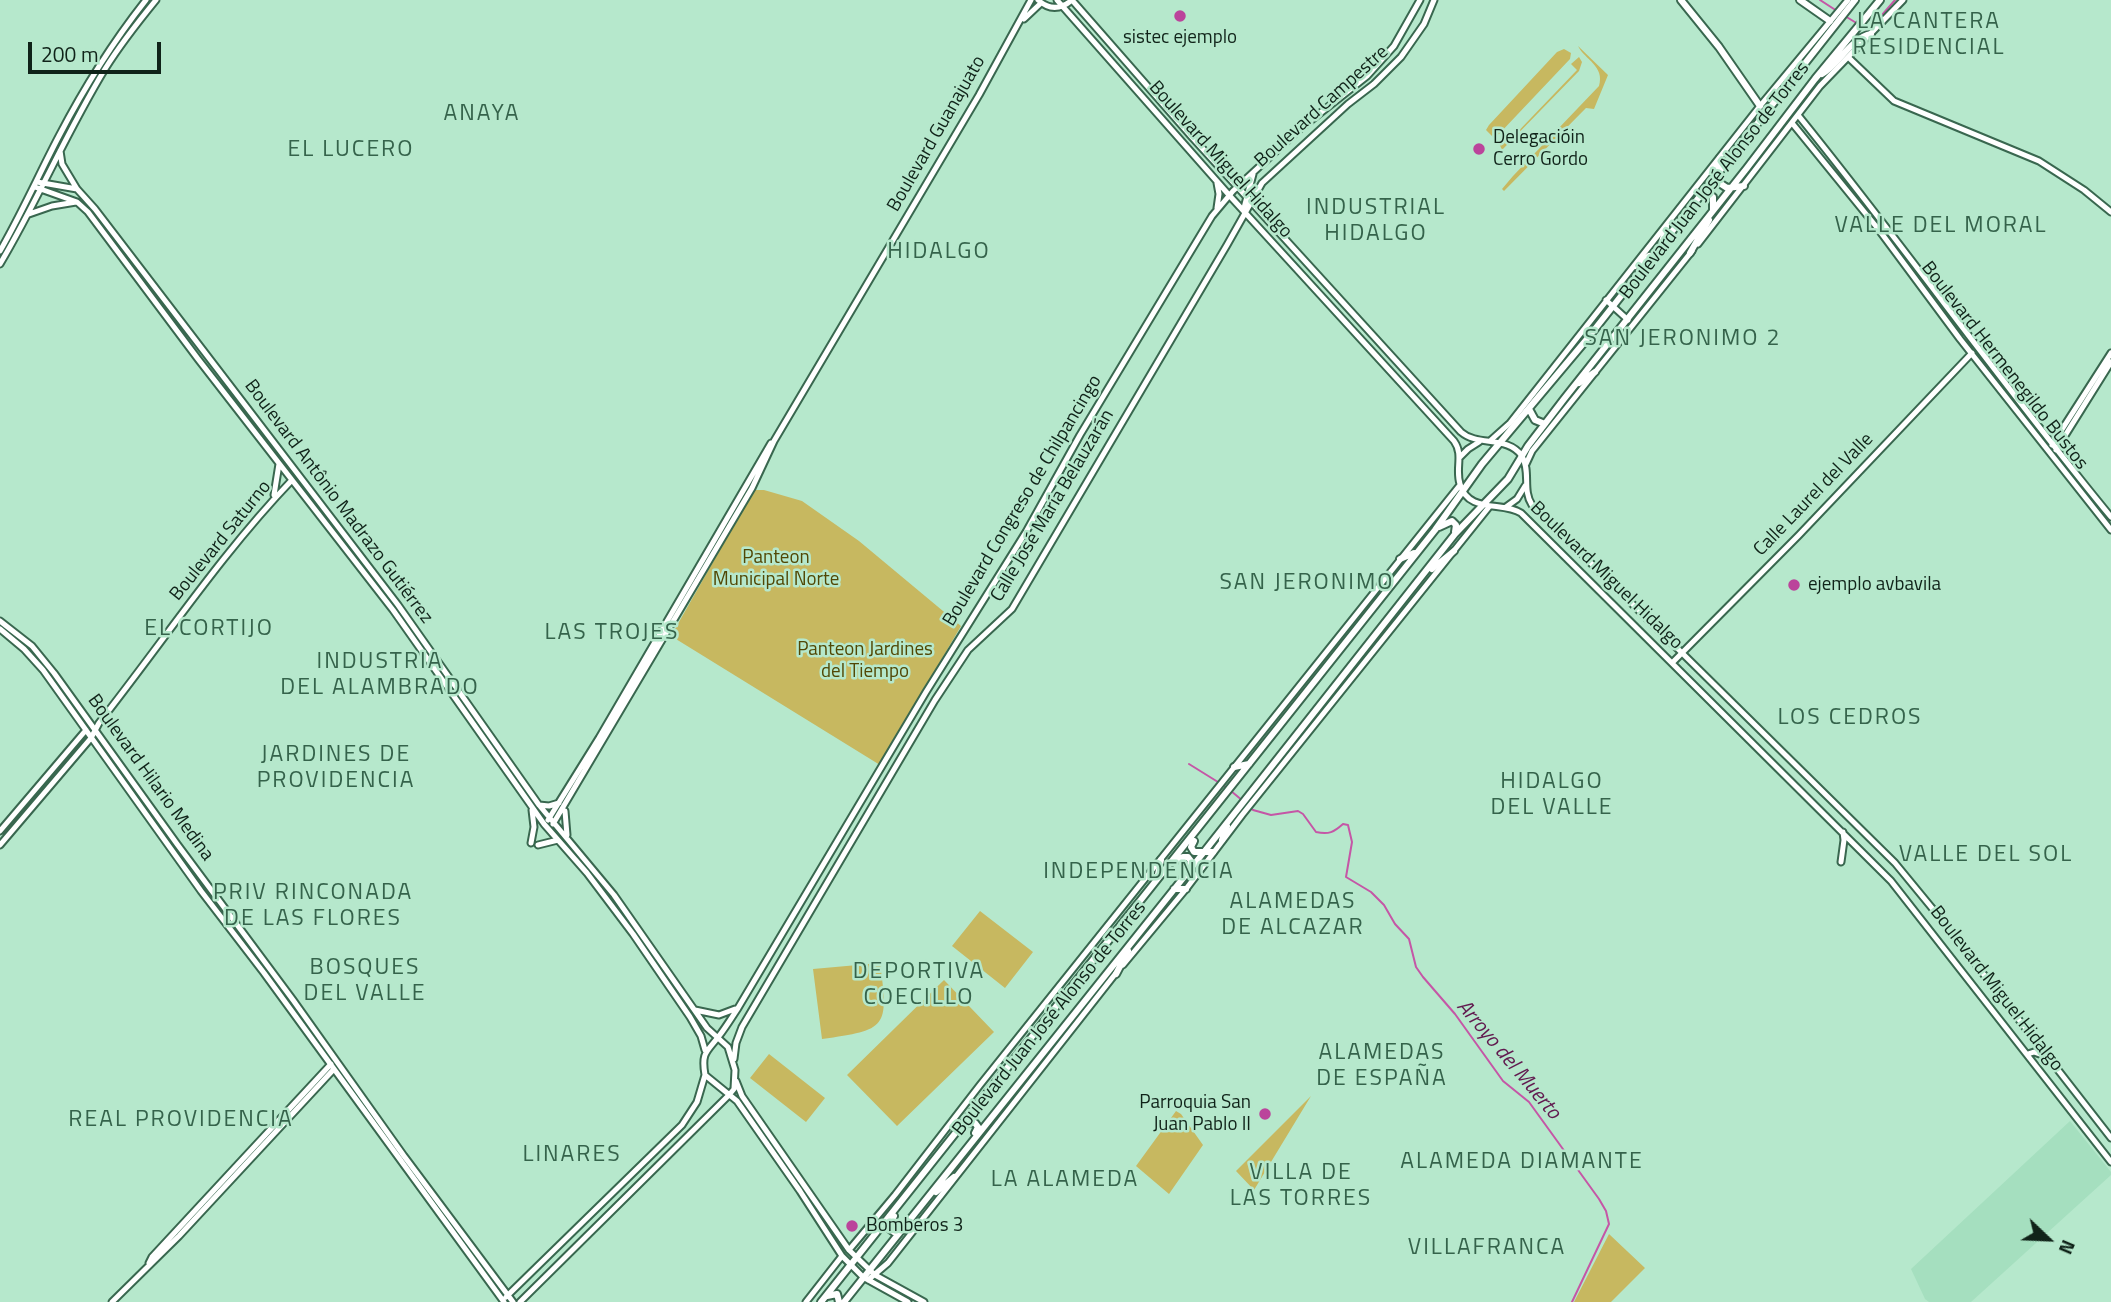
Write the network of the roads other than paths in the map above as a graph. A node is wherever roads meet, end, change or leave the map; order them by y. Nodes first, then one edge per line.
1 (146, 0) edge
2 (156, 0) edge
3 (1031, 0) edge
4 (1057, 0) edge
5 (1072, 0) edge
6 (1420, 0) edge
7 (1434, 0) edge
8 (1681, 0) edge
9 (1800, 0) edge
10 (1848, 0) edge
11 (1855, 0) edge
12 (1880, 0) edge
13 (1903, 0) edge
14 (1039, 1) edge
15 (1063, 7) junction
16 (1845, 8) junction
17 (1020, 23) junction
18 (1832, 23) junction
19 (1871, 34) junction
20 (1847, 57) junction
21 (1815, 79) junction
22 (1760, 106) junction
23 (1798, 115) junction
24 (1792, 122) junction
25 (60, 150) junction
26 (1720, 158) junction
27 (1254, 171) junction
28 (1716, 176) junction
29 (1216, 180) junction
30 (36, 185) junction
31 (1238, 186) junction
32 (1744, 186) junction
33 (43, 187) junction
34 (1731, 188) junction
35 (77, 189) junction
36 (1701, 194) junction
37 (1229, 195) junction
38 (1249, 198) junction
39 (77, 202) junction
40 (1217, 208) junction
41 (1713, 209) junction
42 (1244, 212) junction
43 (2111, 212) edge
44 (29, 214) junction
45 (1255, 224) junction
46 (1237, 225) junction
47 (1666, 227) junction
48 (1662, 244) junction
49 (0, 251) edge
50 (1656, 251) junction
51 (1690, 253) junction
52 (0, 264) edge
53 (1635, 266) junction
54 (1606, 300) junction
55 (1613, 306) junction
56 (1630, 322) junction
57 (1977, 349) junction
58 (1971, 353) junction
59 (2111, 353) edge
60 (2111, 362) edge
61 (1595, 372) junction
62 (1572, 388) junction
63 (1529, 409) junction
64 (2071, 421) junction
65 (1510, 423) junction
66 (1545, 424) junction
67 (2060, 433) junction
68 (2046, 435) junction
69 (1491, 440) junction
70 (1479, 442) junction
71 (1501, 443) junction
72 (2055, 446) junction
73 (2051, 453) junction
74 (1460, 457) junction
75 (1522, 457) junction
76 (279, 464) junction
77 (1525, 465) junction
78 (292, 480) junction
79 (1525, 486) junction
80 (1461, 487) junction
81 (273, 498) junction
82 (1486, 506) junction
83 (1506, 507) junction
84 (2111, 517) edge
85 (1435, 530) junction
86 (2111, 530) edge
87 (1455, 534) junction
88 (1419, 550) junction
89 (1454, 551) junction
90 (1401, 559) junction
91 (1422, 577) junction
92 (0, 621) edge
93 (0, 629) edge
94 (1682, 653) junction
95 (1672, 663) junction
96 (99, 723) junction
97 (89, 728) junction
98 (96, 731) junction
99 (91, 738) junction
100 (1249, 764) junction
101 (1234, 767) junction
102 (1247, 803) junction
103 (562, 804) junction
104 (539, 805) junction
105 (531, 807) junction
106 (552, 821) junction
107 (1205, 821) junction
108 (1228, 822) junction
109 (547, 827) junction
110 (0, 831) edge
111 (1843, 832) junction
112 (568, 838) junction
113 (558, 840) junction
114 (1222, 841) junction
115 (0, 845) edge
116 (1205, 852) junction
117 (1213, 852) junction
118 (1161, 860) junction
119 (1174, 861) junction
120 (1841, 862) dead end
121 (1184, 878) junction
122 (1156, 882) junction
123 (1174, 889) junction
124 (1186, 889) junction
125 (1141, 929) junction
126 (767, 959) junction
127 (778, 966) junction
128 (1116, 974) junction
129 (1069, 976) junction
130 (1076, 981) junction
131 (1045, 1004) junction
132 (738, 1008) junction
133 (695, 1010) junction
134 (1053, 1010) junction
135 (717, 1040) junction
136 (318, 1041) junction
137 (705, 1051) junction
138 (2028, 1054) junction
139 (2045, 1056) junction
140 (734, 1062) junction
141 (334, 1064) junction
142 (705, 1075) junction
143 (735, 1078) junction
144 (729, 1095) junction
145 (961, 1127) junction
146 (2111, 1138) edge
147 (963, 1152) junction
148 (2111, 1162) edge
149 (643, 1164) junction
150 (650, 1175) junction
151 (915, 1177) junction
152 (954, 1177) junction
153 (926, 1199) junction
154 (903, 1230) junction
155 (849, 1250) junction
156 (842, 1256) junction
157 (856, 1257) junction
158 (850, 1264) junction
159 (872, 1273) junction
160 (865, 1279) junction
161 (508, 1295) junction
162 (823, 1300) edge
163 (503, 1301) edge
164 (112, 1302) edge
165 (513, 1302) edge
166 (520, 1302) edge
167 (806, 1302) edge
168 (841, 1302) edge
169 (908, 1302) edge
170 (925, 1302) edge

1 - 30 street
2 - 25 street
3 - 17 street, Boulevard Guanajuato
4 - 15 street, Boulevard Miguel Hidalgo
5 - 15 street
5 - 31 street, Boulevard Miguel Hidalgo
6 - 27 street, Boulevard Campestre
7 - 38 street, Boulevard Campestre
8 - 22 main road
9 - 18 main road
10 - 16 street, Boulevard Juan José Alonso de Torres
11 - 16 main road, Boulevard Juan José Alonso de Torres
12 - 21 main road, Boulevard Juan José Alonso de Torres
13 - 19 street, Boulevard Juan José Alonso de Torres
14 - 15 street, Boulevard Guanajuato
14 - 17 street, Boulevard Guanajuato
15 - 29 street, Boulevard Miguel Hidalgo
16 - 18 main road, Boulevard Juan José Alonso de Torres
17 - 103 street, Boulevard Guanajuato
18 - 22 street, Boulevard Juan José Alonso de Torres
18 - 28 main road, Boulevard Juan José Alonso de Torres
19 - 20 street, Boulevard Juan José Alonso de Torres
19 - 21 main road
20 - 23 street, Boulevard Juan José Alonso de Torres
20 - 43 street
21 - 34 main road, Boulevard Juan José Alonso de Torres
22 - 26 street, Boulevard Juan José Alonso de Torres
23 - 24 street, Boulevard Juan José Alonso de Torres
23 - 57 street, Boulevard Hermenegildo Bustos
24 - 32 street, Boulevard Juan José Alonso de Torres
24 - 58 street, Boulevard Hermenegildo Bustos
25 - 33 street
25 - 35 street
26 - 28 main road
26 - 47 street, Boulevard Juan José Alonso de Torres
27 - 31 street, Boulevard Campestre
27 - 38 street
28 - 34 main road
28 - 36 main road, Boulevard Juan José Alonso de Torres
29 - 37 street, Boulevard Miguel Hidalgo
29 - 40 street
30 - 33 street, Boulevard Antônio Madrazo Gutiérrez
30 - 49 street
31 - 37 street, Boulevard Campestre
31 - 38 street, Boulevard Miguel Hidalgo
32 - 34 main road
32 - 51 street, Boulevard Juan José Alonso de Torres
33 - 35 street, Boulevard Antônio Madrazo Gutiérrez
33 - 39 street, Boulevard Antônio Madrazo Gutiérrez
33 - 44 street
34 - 41 main road, Boulevard Juan José Alonso de Torres
35 - 104 street, Boulevard Antônio Madrazo Gutiérrez
36 - 41 main road
36 - 48 main road, Boulevard Juan José Alonso de Torres
37 - 40 street, Boulevard Congreso de Chilpancingo
37 - 42 street, Boulevard Miguel Hidalgo
38 - 42 street, Calle José María Belauzarán
38 - 70 street, Boulevard Miguel Hidalgo
39 - 44 street
39 - 76 street, Boulevard Antônio Madrazo Gutiérrez
40 - 126 street, Boulevard Congreso de Chilpancingo
41 - 51 main road
41 - 56 main road, Boulevard Juan José Alonso de Torres
42 - 45 street, Boulevard Miguel Hidalgo
42 - 46 street, Calle José María Belauzarán
44 - 52 street
45 - 46 street
45 - 74 street, Boulevard Miguel Hidalgo
46 - 127 street, Calle José María Belauzarán
47 - 48 main road
47 - 53 street, Boulevard Juan José Alonso de Torres
48 - 50 main road, Boulevard Juan José Alonso de Torres
50 - 53 main road
50 - 55 main road, Boulevard Juan José Alonso de Torres
51 - 56 street, Boulevard Juan José Alonso de Torres
53 - 54 street, Boulevard Juan José Alonso de Torres
54 - 55 street
54 - 65 street, Boulevard Juan José Alonso de Torres
55 - 56 street
55 - 63 main road, Boulevard Juan José Alonso de Torres
56 - 61 street, Boulevard Juan José Alonso de Torres
56 - 62 main road, Boulevard Juan José Alonso de Torres
57 - 58 street, Calle Laurel del Valle
57 - 68 street, Boulevard Hermenegildo Bustos
58 - 73 street, Boulevard Hermenegildo Bustos
58 - 94 street, Calle Laurel del Valle
59 - 64 street
60 - 64 street
61 - 62 main road
61 - 77 street, Boulevard Juan José Alonso de Torres
62 - 66 main road, Boulevard Juan José Alonso de Torres
63 - 65 main road
63 - 66 main road
63 - 71 main road, Boulevard Juan José Alonso de Torres
64 - 67 street
64 - 72 street
65 - 69 street, Boulevard Juan José Alonso de Torres
66 - 75 main road, Boulevard Juan José Alonso de Torres
67 - 68 street
67 - 72 street
68 - 72 street, Boulevard Hermenegildo Bustos
69 - 70 street
69 - 71 street
70 - 74 street
71 - 75 street
71 - 80 main road, Boulevard Juan José Alonso de Torres
72 - 73 street
72 - 84 street, Boulevard Hermenegildo Bustos
73 - 86 street, Boulevard Hermenegildo Bustos
74 - 80 street
75 - 77 street, Boulevard Miguel Hidalgo
75 - 82 main road, Boulevard Juan José Alonso de Torres
76 - 78 street, Boulevard Antônio Madrazo Gutiérrez
76 - 81 street
77 - 79 street, Boulevard Miguel Hidalgo
78 - 81 street, Boulevard Saturno
78 - 105 street, Boulevard Antônio Madrazo Gutiérrez
79 - 83 street
79 - 94 street, Boulevard Miguel Hidalgo
80 - 82 street
80 - 85 main road, Boulevard Juan José Alonso de Torres
80 - 90 street, Boulevard Juan José Alonso de Torres
81 - 96 street, Boulevard Saturno
82 - 83 street, Boulevard Miguel Hidalgo
82 - 87 main road, Boulevard Juan José Alonso de Torres
82 - 89 street
83 - 95 street, Boulevard Miguel Hidalgo
85 - 87 main road
85 - 88 main road, Boulevard Juan José Alonso de Torres
87 - 91 main road, Boulevard Juan José Alonso de Torres
88 - 90 main road
88 - 100 main road, Boulevard Juan José Alonso de Torres
89 - 91 main road
89 - 102 street
90 - 101 street, Boulevard Juan José Alonso de Torres
91 - 102 main road, Boulevard Juan José Alonso de Torres
92 - 97 street, Boulevard Hilario Medina
93 - 97 street, Boulevard Hilario Medina
94 - 95 street, Calle Laurel del Valle
94 - 139 street, Boulevard Miguel Hidalgo
95 - 111 street, Boulevard Miguel Hidalgo
96 - 97 street, Boulevard Saturno
96 - 98 street, Boulevard Saturno
97 - 98 street, Boulevard Hilario Medina
97 - 99 street, Boulevard Hilario Medina
97 - 110 street, Boulevard Saturno
98 - 99 street, Boulevard Saturno
98 - 136 street, Boulevard Hilario Medina
99 - 115 street, Boulevard Saturno
99 - 136 street, Boulevard Hilario Medina
100 - 101 main road
100 - 107 main road, Boulevard Juan José Alonso de Torres
101 - 118 street, Boulevard Juan José Alonso de Torres
102 - 108 main road, Boulevard Juan José Alonso de Torres
102 - 114 street
103 - 104 street
103 - 106 street, Boulevard Guanajuato
103 - 112 street
104 - 106 street, Boulevard Antônio Madrazo Gutiérrez
105 - 109 street, Boulevard Antônio Madrazo Gutiérrez
105 - 113 street
106 - 109 street, Boulevard Guanajuato
106 - 112 street, Boulevard Antônio Madrazo Gutiérrez
107 - 116 main road
107 - 119 main road, Boulevard Juan José Alonso de Torres
108 - 114 main road
108 - 116 main road, Boulevard Juan José Alonso de Torres
109 - 113 street, Boulevard Antônio Madrazo Gutiérrez
111 - 120 street
111 - 138 street, Boulevard Miguel Hidalgo
112 - 133 street, Boulevard Antônio Madrazo Gutiérrez
113 - 137 street, Boulevard Antônio Madrazo Gutiérrez
114 - 117 street
116 - 117 main road
116 - 121 main road, Boulevard Juan José Alonso de Torres
117 - 124 street
118 - 122 main road
118 - 129 street, Boulevard Juan José Alonso de Torres
119 - 121 main road
119 - 122 main road, Boulevard Juan José Alonso de Torres
121 - 123 main road, Boulevard Juan José Alonso de Torres
122 - 130 main road, Boulevard Juan José Alonso de Torres
123 - 124 main road
123 - 125 main road, Boulevard Juan José Alonso de Torres
124 - 128 street
125 - 128 main road
125 - 147 main road, Boulevard Juan José Alonso de Torres
126 - 127 street
126 - 132 street, Boulevard Congreso de Chilpancingo
127 - 140 street, Calle José María Belauzarán
128 - 152 street
129 - 130 street
129 - 131 street, Boulevard Juan José Alonso de Torres
130 - 134 main road, Boulevard Juan José Alonso de Torres
131 - 134 street
131 - 151 street, Boulevard Juan José Alonso de Torres
132 - 133 street
132 - 135 street, Boulevard Congreso de Chilpancingo
133 - 135 street, Boulevard Antônio Madrazo Gutiérrez
134 - 145 main road, Boulevard Juan José Alonso de Torres
135 - 137 street, Boulevard Congreso de Chilpancingo
135 - 140 street, Boulevard Antônio Madrazo Gutiérrez
136 - 141 street, Boulevard Hilario Medina
137 - 142 street
138 - 139 street
138 - 148 street, Boulevard Miguel Hidalgo
139 - 146 street, Boulevard Miguel Hidalgo
140 - 143 street, Calle José María Belauzarán
141 - 161 street, Boulevard Hilario Medina
141 - 163 street, Boulevard Hilario Medina
141 - 164 street
142 - 144 street
142 - 149 street
143 - 144 street
143 - 155 street
144 - 150 street
144 - 156 street
145 - 147 main road
145 - 151 main road, Boulevard Juan José Alonso de Torres
147 - 153 main road, Boulevard Juan José Alonso de Torres
149 - 150 street
149 - 161 street
150 - 166 street
151 - 154 main road
151 - 155 street, Boulevard Juan José Alonso de Torres
151 - 157 main road, Boulevard Juan José Alonso de Torres
152 - 153 main road
152 - 159 street
153 - 154 main road, Boulevard Juan José Alonso de Torres
154 - 159 main road, Boulevard Juan José Alonso de Torres
155 - 157 street
156 - 158 street
156 - 167 street
157 - 158 main road, Boulevard Juan José Alonso de Torres
157 - 159 street
158 - 160 street
158 - 162 main road, Boulevard Juan José Alonso de Torres
159 - 160 main road, Boulevard Juan José Alonso de Torres
159 - 170 street
160 - 168 main road, Boulevard Juan José Alonso de Torres
160 - 169 street
161 - 163 street
161 - 165 street, Boulevard Hilario Medina
162 - 168 main road

